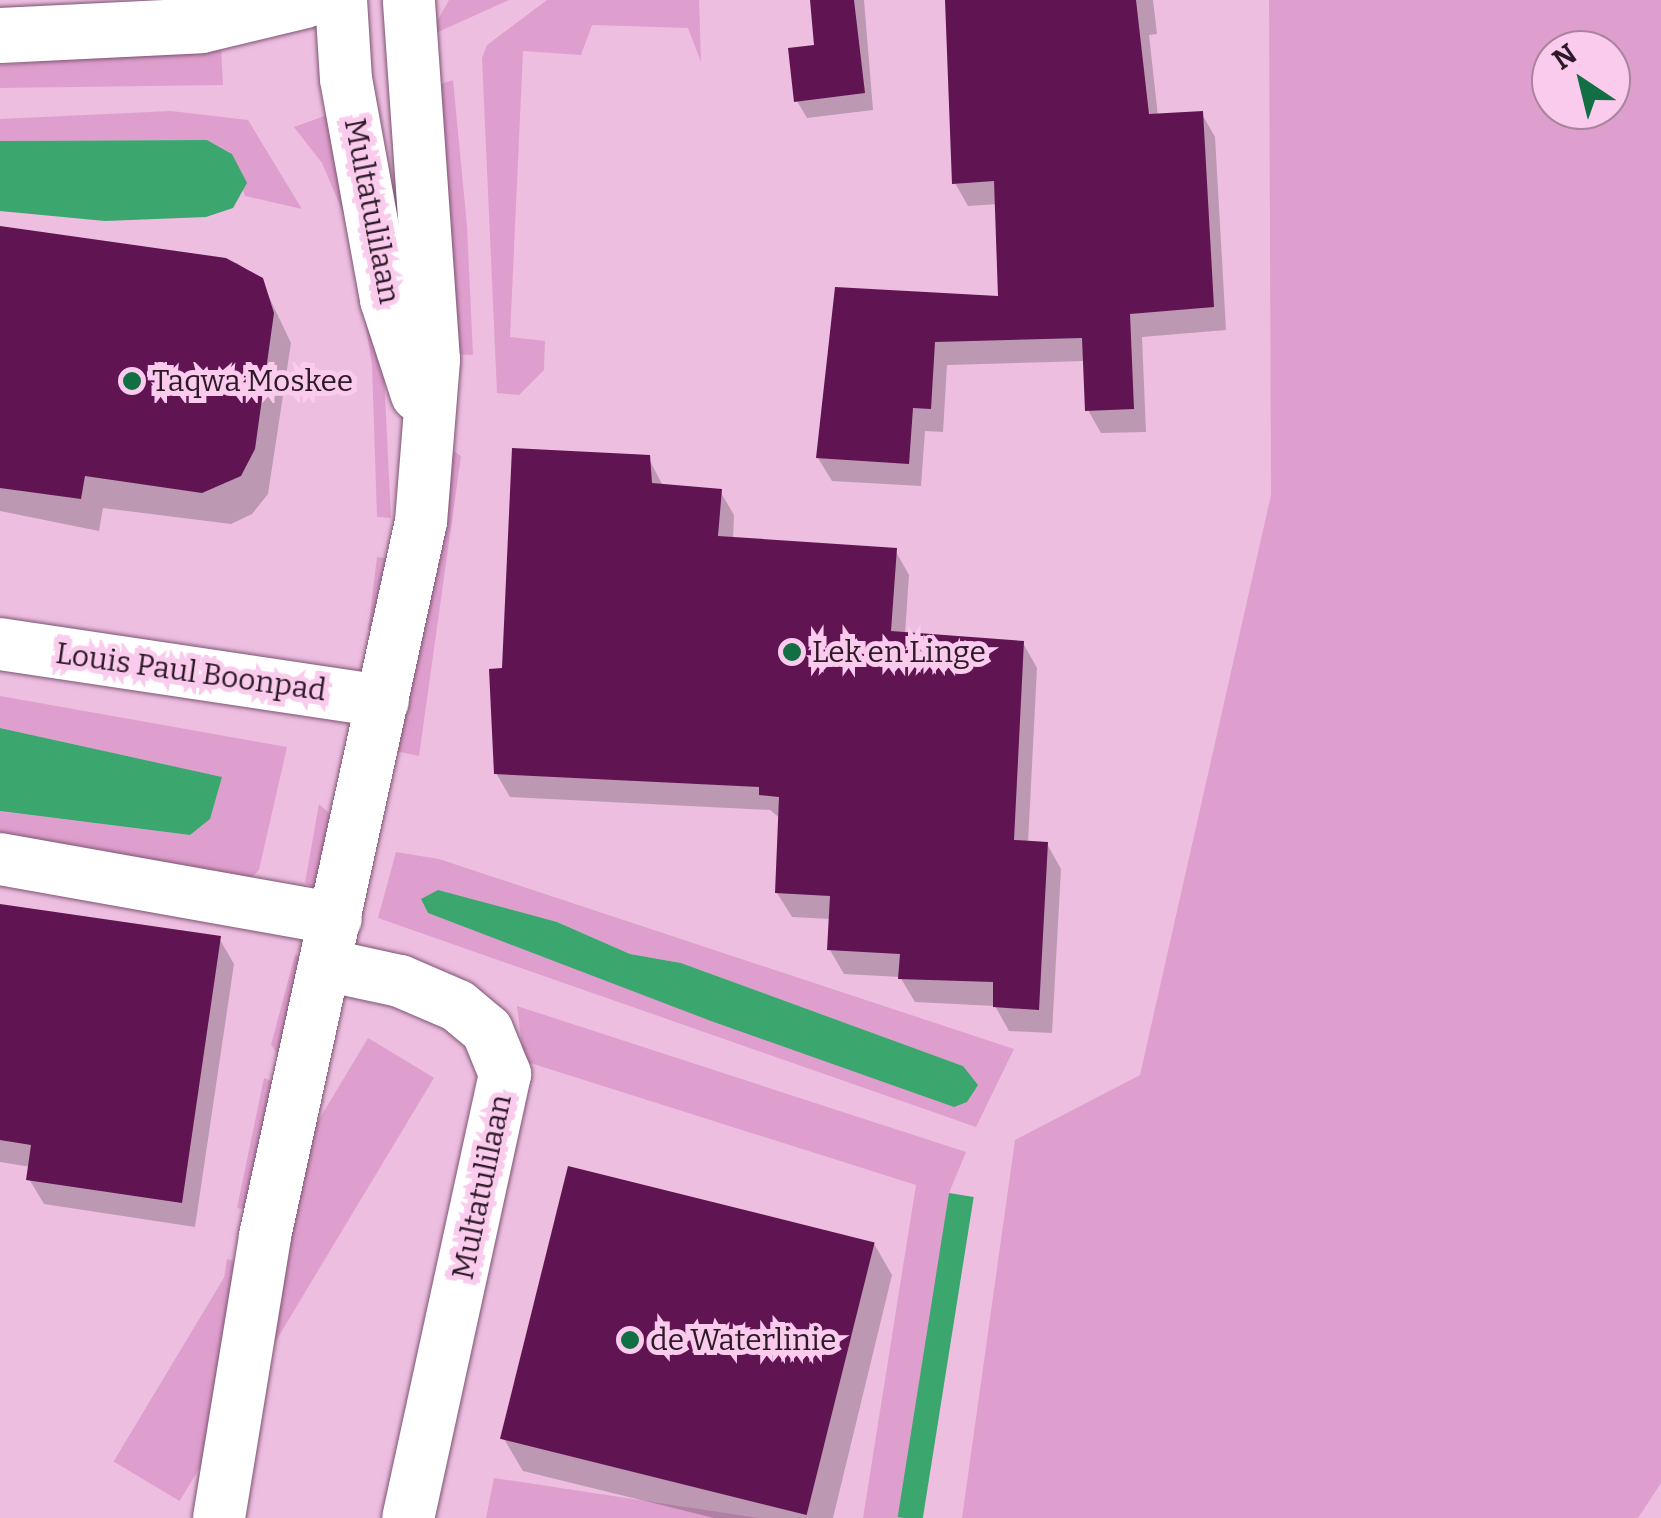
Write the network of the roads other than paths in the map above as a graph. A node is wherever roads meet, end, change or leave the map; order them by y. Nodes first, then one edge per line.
1 (305, 0) edge
2 (340, 0) edge
3 (410, 0) edge
4 (0, 35) edge
5 (425, 418) junction
6 (0, 644) edge
7 (383, 700) junction
8 (0, 859) edge
9 (331, 942) junction
10 (219, 1518) edge
11 (408, 1518) edge

1 - 4 street
2 - 5 street, Multatulilaan
3 - 5 street, Multatulilaan
5 - 7 street, Multatulilaan
6 - 7 street, Louis Paul Boonpad
7 - 9 street, Multatulilaan
8 - 9 street
9 - 10 street, Multatulilaan
9 - 11 street, Multatulilaan

